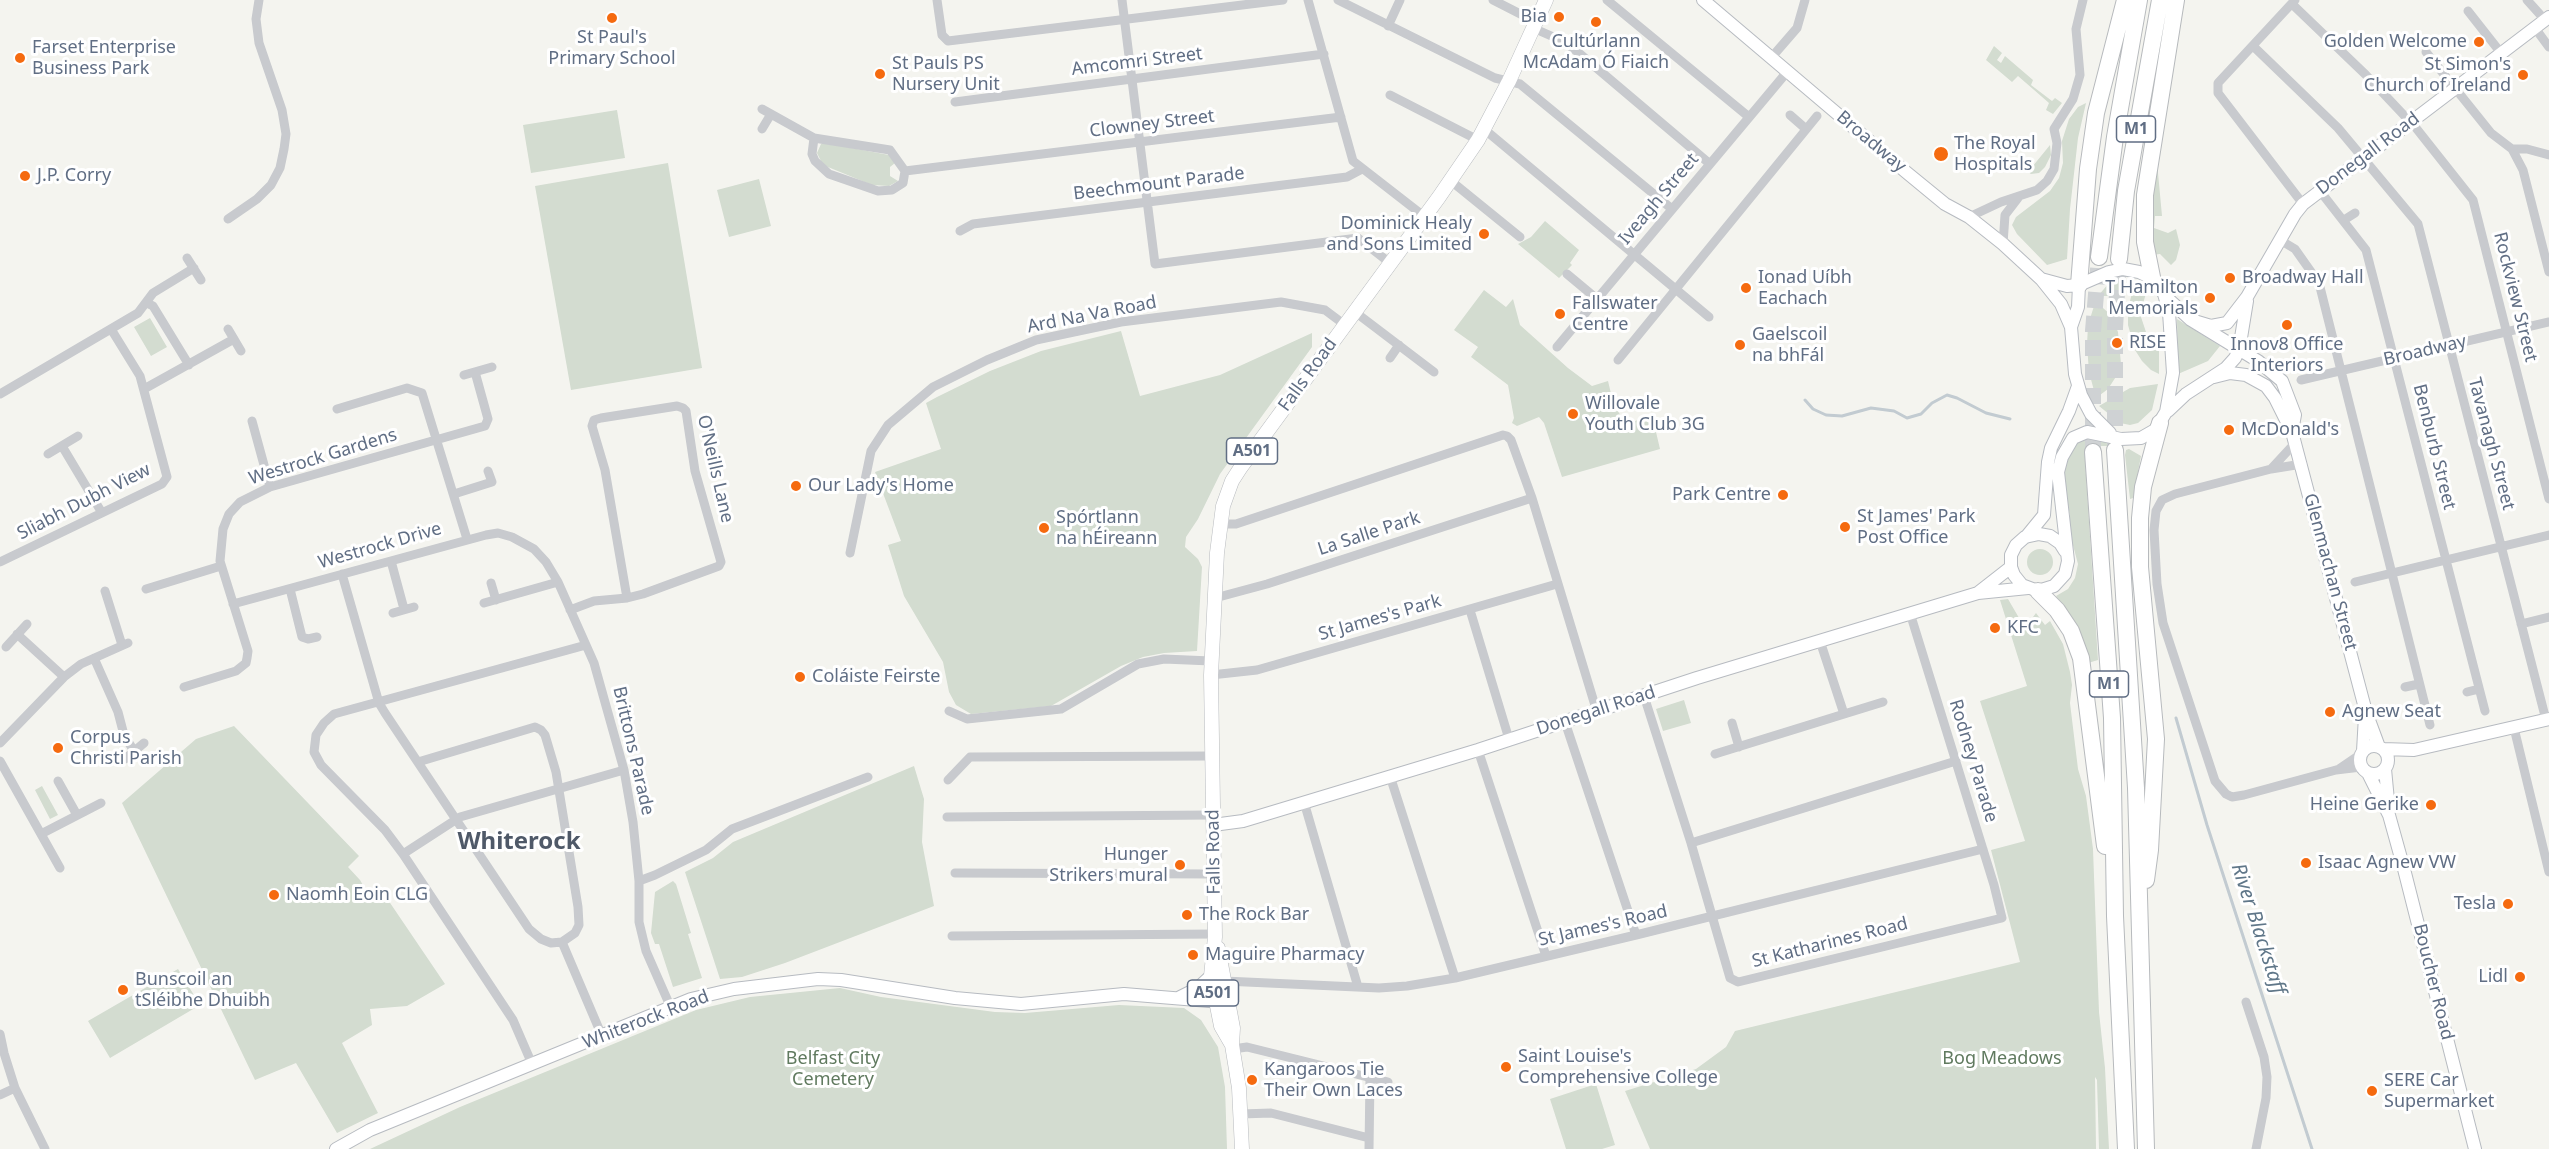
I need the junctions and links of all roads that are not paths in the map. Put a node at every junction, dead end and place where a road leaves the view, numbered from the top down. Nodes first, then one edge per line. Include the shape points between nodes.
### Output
1 (259, 0) edge
2 (937, 0) edge
3 (1122, 0) edge
4 (1283, 0) edge
5 (1308, 0) edge
6 (1338, 0) edge
7 (1400, 0) edge
8 (1492, 0) edge
9 (1546, 0) edge
10 (1607, 0) edge
11 (1703, 0) edge
12 (1805, 0) edge
13 (2082, 0) edge
14 (2125, 0) edge
15 (2139, 0) edge
16 (2160, 0) edge
17 (2176, 0) edge
18 (2527, 0) edge
19 (2294, 2) edge
20 (2468, 11) dead end
21 (1124, 20) junction
22 (2543, 22) edge
23 (1535, 25) junction
24 (1388, 26) junction
25 (2253, 46) junction
26 (2549, 47) edge
27 (2426, 52) dead end
28 (2501, 53) junction
29 (1324, 54) junction
30 (1771, 58) junction
31 (1787, 72) junction
32 (1132, 78) junction
33 (1509, 81) junction
34 (2455, 88) junction
35 (1390, 95) dead end
36 (955, 102) dead end
37 (1790, 115) dead end
38 (1817, 116) dead end
39 (1341, 117) junction
40 (1749, 117) junction
41 (2410, 122) junction
42 (762, 129) dead end
43 (1806, 129) junction
44 (1481, 135) junction
45 (814, 138) junction
46 (1138, 142) junction
47 (2512, 150) junction
48 (2549, 155) edge
49 (2364, 157) junction
50 (1710, 164) junction
51 (1362, 169) junction
52 (905, 171) junction
53 (1451, 181) junction
54 (2320, 191) junction
55 (2018, 198) junction
56 (1145, 202) junction
57 (2303, 204) junction
58 (1672, 209) junction
59 (2355, 213) dead end
60 (1425, 217) junction
61 (1970, 217) junction
62 (228, 219) dead end
63 (2344, 220) junction
64 (960, 231) dead end
65 (1520, 237) dead end
66 (2280, 240) junction
67 (2003, 244) junction
68 (1634, 255) junction
69 (2099, 256) tunnel mouth
70 (188, 258) dead end
71 (2119, 259) tunnel mouth
72 (1390, 263) junction
73 (194, 268) junction
74 (2549, 272) edge
75 (1567, 274) dead end
76 (2153, 278) junction
77 (2041, 279) junction
78 (201, 280) dead end
79 (2079, 285) junction
80 (1676, 290) junction
81 (2166, 297) junction
82 (2247, 297) junction
83 (1597, 299) junction
84 (147, 303) junction
85 (1354, 312) junction
86 (1709, 317) dead end
87 (2191, 320) junction
88 (2549, 322) edge
89 (1345, 325) junction
90 (2071, 327) junction
91 (111, 329) junction
92 (228, 329) dead end
93 (2507, 332) junction
94 (234, 339) junction
95 (1399, 345) junction
96 (2448, 346) junction
97 (1557, 347) dead end
98 (2239, 350) junction
99 (241, 351) dead end
100 (1390, 358) dead end
101 (2394, 358) junction
102 (1618, 360) dead end
103 (189, 365) junction
104 (492, 367) dead end
105 (2341, 371) junction
106 (475, 372) junction
107 (1434, 372) dead end
108 (464, 375) dead end
109 (2214, 377) junction
110 (2301, 380) dead end
111 (2078, 386) junction
112 (144, 389) junction
113 (0, 394) edge
114 (338, 409) dead end
115 (2163, 418) junction
116 (252, 422) dead end
117 (78, 436) dead end
118 (2294, 437) junction
119 (438, 440) junction
120 (2115, 443) junction
121 (62, 446) junction
122 (2093, 452) tunnel mouth
123 (48, 454) dead end
124 (2302, 464) junction
125 (2271, 469) junction
126 (488, 471) dead end
127 (270, 487) junction
128 (454, 494) junction
129 (1532, 498) junction
130 (2549, 499) edge
131 (102, 513) junction
132 (1220, 524) junction
133 (2549, 535) edge
134 (2025, 537) junction
135 (467, 539) junction
136 (2501, 547) junction
137 (534, 549) joint
138 (2066, 551) junction
139 (850, 553) dead end
140 (2446, 560) junction
141 (391, 561) junction
142 (0, 562) edge
143 (220, 566) junction
144 (2011, 567) junction
145 (2392, 573) junction
146 (342, 574) junction
147 (558, 582) junction
148 (2355, 582) dead end
149 (491, 584) dead end
150 (1557, 584) junction
151 (291, 589) junction
152 (2032, 590) junction
153 (105, 591) dead end
154 (1978, 593) junction
155 (157, 598) dead end
156 (627, 598) junction
157 (1215, 598) junction
158 (496, 600) junction
159 (484, 603) dead end
160 (233, 604) junction
161 (570, 610) junction
162 (1470, 610) junction
163 (393, 613) dead end
164 (1910, 613) junction
165 (2549, 617) edge
166 (27, 624) dead end
167 (2521, 624) junction
168 (17, 634) junction
169 (317, 637) dead end
170 (1820, 641) junction
171 (586, 645) junction
172 (6, 647) dead end
173 (94, 658) junction
174 (1211, 661) junction
175 (1211, 675) junction
176 (64, 677) junction
177 (2420, 684) junction
178 (184, 687) dead end
179 (2405, 687) dead end
180 (2479, 689) junction
181 (2467, 692) dead end
182 (1644, 696) junction
183 (1883, 702) dead end
184 (379, 703) junction
185 (949, 711) dead end
186 (2485, 711) dead end
187 (1597, 712) junction
188 (2366, 712) junction
189 (1844, 714) junction
190 (2548, 719) edge
191 (1565, 722) junction
192 (1732, 723) dead end
193 (2430, 725) dead end
194 (2514, 728) junction
195 (2, 738) edge
196 (1509, 739) junction
197 (144, 743) dead end
198 (1739, 747) junction
199 (2381, 748) junction
200 (1478, 750) junction
201 (2414, 750) junction
202 (134, 751) junction
203 (1715, 754) dead end
204 (1212, 756) junction
205 (125, 759) dead end
206 (0, 761) edge
207 (1956, 761) junction
208 (2363, 761) junction
209 (418, 762) junction
210 (2386, 767) junction
211 (624, 770) junction
212 (1390, 776) junction
213 (868, 777) dead end
214 (948, 780) dead end
215 (58, 781) dead end
216 (560, 788) junction
217 (1304, 802) junction
218 (101, 803) dead end
219 (78, 815) junction
220 (2389, 815) junction
221 (947, 817) dead end
222 (456, 819) junction
223 (1213, 820) junction
224 (41, 834) junction
225 (1691, 843) junction
226 (1983, 849) junction
227 (403, 854) junction
228 (60, 868) dead end
229 (2549, 872) edge
230 (955, 873) dead end
231 (1214, 874) junction
232 (639, 880) junction
233 (2139, 909) junction
234 (1712, 916) junction
235 (2115, 916) junction
236 (2002, 918) joint
237 (1215, 935) junction
238 (1636, 935) junction
239 (952, 936) dead end
240 (562, 942) junction
241 (1546, 956) junction
242 (1218, 978) junction
243 (1455, 978) junction
244 (1358, 987) junction
245 (1178, 997) junction
246 (1221, 1000) junction
247 (2246, 1002) dead end
248 (671, 1008) junction
249 (0, 1034) edge
250 (602, 1036) junction
251 (1232, 1047) junction
252 (532, 1064) junction
253 (1370, 1078) junction
254 (1388, 1082) dead end
255 (15, 1088) junction
256 (0, 1095) edge
257 (1241, 1114) junction
258 (1369, 1138) junction
259 (45, 1149) edge
260 (336, 1149) edge
261 (1242, 1149) edge
262 (1369, 1149) edge
263 (2126, 1149) edge
264 (2146, 1149) edge
265 (2256, 1149) edge
266 (2475, 1149) edge

1 - 62 street via 259,43 282,110 284,149 271,185 258,200
2 - 21 street via 942,35 948,41
3 - 21 street
4 - 21 street
5 - 29 street
6 - 24 street
7 - 24 street
8 - 23 street
9 - 23 main road, Falls Road / A501
10 - 40 street
11 - 30 street, Broadway
12 - 30 street via 1797,28
13 - 55 street via 2076,30 2080,75 2073,99 2054,129 2054,169 2037,190
14 - 79 highway via 2096,113
15 - 69 highway, M1 via 2110,166
16 - 71 highway, M1 via 2126,190
17 - 76 highway via 2145,195 2145,242
18 - 22 street
19 - 25 street
19 - 41 street, Rockview Street
20 - 28 street
21 - 32 street
22 - 26 street
22 - 28 street, Donegall Road
23 - 33 main road, Falls Road / A501
23 - 50 street via 1580,54
24 - 33 street via 1495,78
25 - 49 street, Tavanagh Street
25 - 57 street via 2218,83 2218,93
27 - 34 street
28 - 34 street, Donegall Road
29 - 32 street, Amcomri Street
29 - 39 street
30 - 31 street, Broadway
31 - 40 street, Iveagh Street
31 - 61 street, Broadway via 1937,197
32 - 36 street, Amcomri Street
32 - 46 street
33 - 44 main road, Falls Road / A501
33 - 58 street via 1520,84
34 - 41 street, Donegall Road
34 - 47 street via 2491,133
35 - 44 street
37 - 43 street
38 - 43 street
39 - 46 street, Clowney Street
39 - 51 street via 1353,161
40 - 50 street, Iveagh Street
41 - 49 street, Donegall Road
41 - 93 street, Rockview Street via 2473,200
42 - 45 street via 766,111
43 - 80 street
44 - 53 main road, Falls Road / A501
44 - 68 street
45 - 52 street via 890,150
45 - 52 street via 812,154 818,167 861,186 892,190 903,183
46 - 52 street, Clowney Street
46 - 56 street
47 - 48 street
47 - 74 street via 2523,170
49 - 54 street, Donegall Road
49 - 96 street, Tavanagh Street via 2418,224
50 - 58 street, Iveagh Street
51 - 56 street, Beechmount Parade via 1347,177
51 - 60 street
53 - 60 main road, Falls Road / A501
53 - 65 street
54 - 57 street, Donegall Road
54 - 63 street, Benburb Street
55 - 61 street
55 - 67 street via 2005,216
56 - 64 street, Beechmount Parade via 973,224
56 - 72 street via 1155,264 1358,238
57 - 66 street, Donegall Road
58 - 68 street, Iveagh Street
59 - 63 street
60 - 72 main road, Falls Road / A501
61 - 67 street, Broadway
63 - 101 street, Benburb Street via 2366,250
66 - 82 street, Donegall Road
66 - 105 street via 2295,249 2319,283
67 - 77 street, Broadway
68 - 80 street
68 - 83 street, Iveagh Street
70 - 73 street
72 - 85 main road, Falls Road / A501
73 - 78 street
73 - 84 street via 153,293
75 - 83 street
76 - 79 street via 2123,269
76 - 81 street
77 - 79 street, Broadway
77 - 90 street, Broadway via 2061,304
79 - 90 street via 2078,307
80 - 86 street
80 - 102 street
81 - 87 street, Glenmachan Street
81 - 115 street via 2173,373
82 - 87 street, Donegall Road via 2227,323 2211,326
82 - 98 street, Donegall Road
83 - 97 street, Iveagh Street
84 - 91 street
84 - 103 street via 153,306
85 - 89 main road, Falls Road / A501
85 - 95 street
87 - 98 street, Glenmachan Street
88 - 93 street, Broadway
89 - 132 main road, Falls Road / A501 via 1241,467 1228,490
89 - 139 street, Ard Na Va Road via 1325,310 1281,302 1121,322 1036,340 987,360 933,387 888,425 870,451
90 - 111 street
91 - 112 street, Sliabh Dubh View
91 - 113 street
92 - 94 street
93 - 96 street, Broadway
93 - 130 street, Rockview Street
94 - 99 street
94 - 103 street
95 - 100 street
95 - 107 street
96 - 101 street, Broadway
96 - 136 street, Tavanagh Street
98 - 109 street
98 - 118 street, Glenmachan Street via 2282,381 2295,415
101 - 105 street, Broadway
101 - 140 street, Benburb Street
103 - 112 street
104 - 106 street
105 - 110 street, Broadway
105 - 145 street
106 - 108 street
106 - 119 street, Westrock Gardens via 488,423
109 - 115 street via 2186,394
109 - 118 street, Glenmachan Street via 2246,375 2266,386
111 - 120 street via 2091,414
111 - 134 street via 2051,448 2044,515
112 - 131 street, Sliabh Dubh View via 167,477 162,484
114 - 119 street via 415,389 422,393
115 - 120 street via 2147,436
115 - 233 highway via 2144,487 2140,518 2140,567 2157,739 2150,850
116 - 127 street
117 - 121 street
118 - 124 street, Glenmachan Street
118 - 125 street
119 - 127 street, Westrock Gardens
119 - 128 street
120 - 138 street via 2096,432 2081,433 2068,443 2058,472
120 - 233 highway, M1 via 2136,788
121 - 123 street
121 - 131 street
122 - 235 highway, M1 via 2112,718
124 - 125 street
124 - 188 street, Glenmachan Street
125 - 208 street via 2167,496 2158,505 2155,556 2167,638 2215,781 2226,794 2244,795
126 - 128 street via 492,482
127 - 143 street, Westrock Gardens via 240,502 229,514 223,529
128 - 135 street
129 - 132 street via 1511,440 1503,435 1236,524
129 - 150 street
129 - 157 street, La Salle Park
131 - 142 street, Sliabh Dubh View
132 - 157 main road, Falls Road / A501
133 - 136 street
134 - 138 street via 2050,536
134 - 144 street via 2014,549
135 - 137 street, Westrock Drive via 498,533
135 - 141 street, Westrock Drive
136 - 140 street
136 - 167 street, Tavanagh Street
137 - 147 street, Brittons Parade
138 - 152 street via 2067,566 2062,579 2054,586
140 - 145 street
140 - 180 street, Benburb Street
141 - 146 street, Westrock Drive
141 - 163 street via 409,608
143 - 155 street via 150,588
143 - 160 street, Westrock Gardens
144 - 152 street via 2016,579
144 - 154 street, Donegall Road
145 - 148 street
145 - 177 street
146 - 151 street, Westrock Drive
146 - 184 street
147 - 158 street
147 - 161 street, Brittons Parade
149 - 158 street
150 - 162 street, St James's Park
150 - 187 street
151 - 160 street, Westrock Drive
151 - 169 street via 302,637
152 - 154 street, Donegall Road
152 - 235 highway via 2057,610 2071,631 2080,658
153 - 173 street via 125,644
154 - 164 street, Donegall Road
156 - 156 street, O'Neills Lane via 605,470 592,426 594,420 601,418 677,406 686,411 695,471 721,562 715,569
156 - 161 street, O'Neills Lane via 594,601
157 - 174 main road, Falls Road / A501
158 - 159 street
160 - 178 street, Westrock Gardens via 248,651 246,663 236,671
161 - 171 street, Brittons Parade
162 - 175 street, St James's Park via 1257,670
162 - 196 street
164 - 170 street, Donegall Road
164 - 207 street, Rodney Parade
165 - 167 street
166 - 168 street
167 - 190 street, Tavanagh Street
168 - 172 street
168 - 176 street
170 - 182 street, Donegall Road
170 - 189 street
171 - 184 street
171 - 211 street, Brittons Parade
173 - 176 street
173 - 202 street
174 - 175 main road, Falls Road / A501
174 - 185 street via 1164,659 1138,664 1061,709 967,719
175 - 204 main road, Falls Road / A501
176 - 195 street
177 - 179 street
177 - 193 street
180 - 181 street
180 - 186 street, Benburb Street
182 - 187 street, Donegall Road
182 - 225 street, St Katharines Road
183 - 189 street
184 - 209 street
184 - 227 street via 334,714 316,735 314,752 321,765 385,830
187 - 191 street, Donegall Road
188 - 199 street, Glenmachan Street
188 - 208 street, Glenmachan Street
189 - 198 street
190 - 194 street
191 - 196 street, Donegall Road
191 - 238 street
192 - 198 street
194 - 201 street
194 - 229 street
196 - 200 street, Donegall Road
197 - 202 street
198 - 203 street
199 - 201 street
199 - 208 street via 2370,746
199 - 210 street via 2388,756
200 - 212 street, Donegall Road
200 - 241 street
201 - 210 street
202 - 205 street
204 - 214 street via 970,757
204 - 223 main road, Falls Road / A501
206 - 224 street
207 - 225 street
207 - 226 street, Rodney Parade
208 - 210 street via 2377,774
208 - 220 street, Boucher Road
209 - 216 street via 535,727 545,735
209 - 222 street
210 - 220 street, Boucher Road
211 - 216 street
211 - 232 street, Brittons Parade
212 - 217 street, Donegall Road
212 - 243 street
213 - 232 street via 732,829 706,850
215 - 219 street
216 - 222 street
216 - 240 street via 579,925
217 - 223 street, Donegall Road via 1243,821
217 - 244 street
218 - 219 street
219 - 224 street
220 - 266 street, Boucher Road
221 - 223 street
222 - 227 street
222 - 240 street via 529,929 542,939
223 - 231 main road, Falls Road / A501
224 - 228 street
225 - 234 street, St Katharines Road
226 - 234 street, St James's Road
226 - 236 street, Rodney Parade
227 - 252 street via 513,1020
230 - 231 street
231 - 237 main road, Falls Road / A501
232 - 248 street, Brittons Parade via 639,922 646,951
233 - 264 highway, M1
234 - 236 street, St Katharines Road via 1730,978 1738,982
234 - 238 street, St James's Road
235 - 263 highway, M1
237 - 239 street
237 - 242 main road, Falls Road / A501
238 - 241 street, St James's Road
240 - 250 street
241 - 243 street, St James's Road
242 - 244 street, St James's Road
242 - 245 street
242 - 246 main road, Falls Road / A501
243 - 244 street, St James's Road via 1407,986
245 - 246 street, Whiterock Road
245 - 248 street, Whiterock Road via 1124,994 1021,1004 818,979 708,994
246 - 251 main road, Falls Road / A501 via 1233,1028
247 - 265 street via 2267,1077
248 - 250 street, Whiterock Road
249 - 255 street
250 - 252 street, Whiterock Road
251 - 253 street via 1247,1047
251 - 257 main road, Falls Road / A501
252 - 260 street, Whiterock Road via 370,1130
253 - 254 street
253 - 258 street
255 - 256 street
255 - 259 street
257 - 258 street via 1271,1113
257 - 261 main road, Falls Road / A501
258 - 262 street

